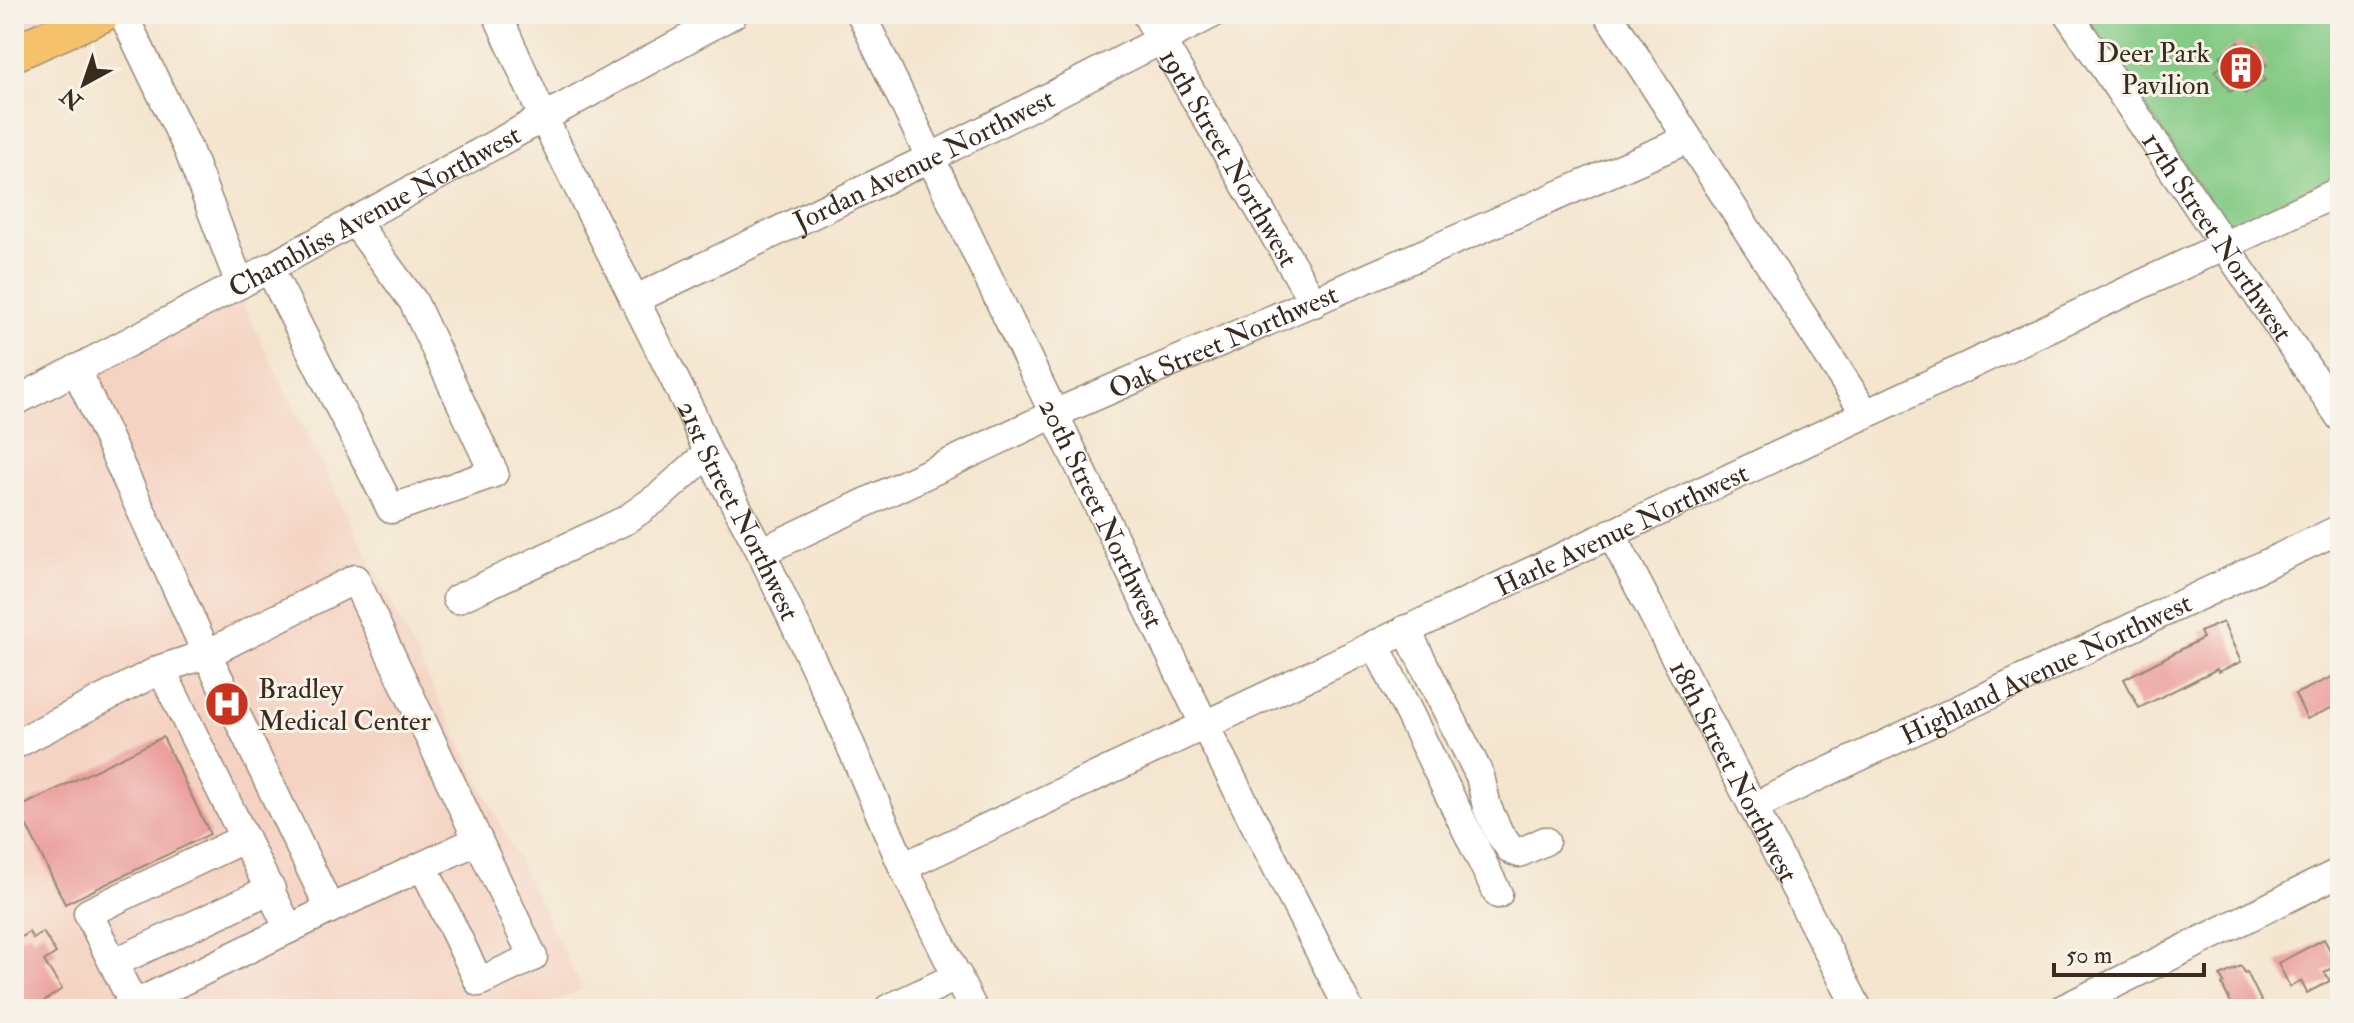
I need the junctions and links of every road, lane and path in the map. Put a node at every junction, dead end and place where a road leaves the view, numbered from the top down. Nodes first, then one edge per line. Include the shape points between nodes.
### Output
1 (102, 14) edge
2 (123, 14) edge
3 (497, 14) edge
4 (733, 14) edge
5 (861, 14) edge
6 (1146, 14) edge
7 (1212, 14) edge
8 (1608, 14) edge
9 (2070, 15) edge
10 (1162, 40) junction
11 (14, 53) edge
12 (543, 117) junction
13 (1688, 139) junction
14 (930, 158) junction
15 (2340, 191) edge
16 (354, 221) junction
17 (2223, 245) junction
18 (269, 268) junction
19 (240, 284) junction
20 (634, 300) junction
21 (1314, 303) junction
22 (76, 369) junction
23 (14, 402) edge
24 (1054, 414) junction
25 (1866, 414) junction
26 (2340, 417) edge
27 (708, 453) junction
28 (2340, 529) edge
29 (1611, 533) junction
30 (761, 552) junction
31 (457, 599) dead end
32 (1406, 629) junction
33 (1375, 644) junction
34 (207, 654) junction
35 (161, 669) junction
36 (1204, 724) junction
37 (14, 745) edge
38 (1753, 807) junction
39 (245, 838) junction
40 (478, 840) junction
41 (1545, 841) dead end
42 (423, 866) junction
43 (903, 867) junction
44 (2340, 872) edge
45 (271, 889) junction
46 (1498, 894) dead end
47 (330, 909) junction
48 (289, 929) junction
49 (114, 963) junction
50 (958, 976) junction
51 (129, 1007) edge
52 (888, 1009) edge
53 (973, 1009) edge
54 (1349, 1009) edge
55 (1858, 1009) edge
56 (2063, 1009) edge

1 - 11 main road
2 - 19 street via 188,149
3 - 12 street, 21st Street Northwest
4 - 12 street, Chambliss Avenue Northwest
5 - 14 street, 20th Street Northwest
6 - 10 street, 19th Street Northwest
7 - 10 street, Jordan Avenue Northwest
8 - 13 street
9 - 17 street, 17th Street Northwest
10 - 14 street, Jordan Avenue Northwest
10 - 21 street, 19th Street Northwest
12 - 16 street, Chambliss Avenue Northwest
12 - 20 street, 21st Street Northwest
13 - 21 street, Oak Street Northwest
13 - 25 street
14 - 20 street, Jordan Avenue Northwest
14 - 24 street, 20th Street Northwest
15 - 17 street, Harle Avenue Northwest
16 - 18 street, Chambliss Avenue Northwest
16 - 18 street via 413,301 494,473 391,509
17 - 25 street, Harle Avenue Northwest
17 - 26 street, 17th Street Northwest
18 - 19 street, Chambliss Avenue Northwest
19 - 22 street, Chambliss Avenue Northwest
20 - 27 street, 21st Street Northwest
21 - 24 street, Oak Street Northwest
22 - 23 street, Chambliss Avenue Northwest
22 - 34 street
24 - 30 street, Oak Street Northwest
24 - 36 street, 20th Street Northwest
25 - 29 street, Harle Avenue Northwest
27 - 30 street, 21st Street Northwest
27 - 31 street via 626,520
28 - 38 street, Highland Avenue Northwest
29 - 32 street, Harle Avenue Northwest
29 - 38 street, 18th Street Northwest
30 - 43 street, 21st Street Northwest
32 - 33 street, Harle Avenue Northwest
32 - 41 street via 1480,776 1499,833 1519,853
33 - 36 street, Harle Avenue Northwest
33 - 46 street
34 - 35 street
34 - 40 street via 355,579
34 - 47 street
35 - 37 street
35 - 39 street
36 - 43 street, Harle Avenue Northwest
36 - 54 street, 20th Street Northwest
38 - 55 street, 18th Street Northwest
39 - 45 street
39 - 49 street via 88,913
40 - 42 street
40 - 42 street via 533,957 493,976 479,982
42 - 47 street
43 - 50 street, 21st Street Northwest
44 - 56 street
45 - 48 street
45 - 49 street
47 - 48 street
48 - 51 street
49 - 51 street
50 - 52 street
50 - 53 street, 21st Street Northwest

